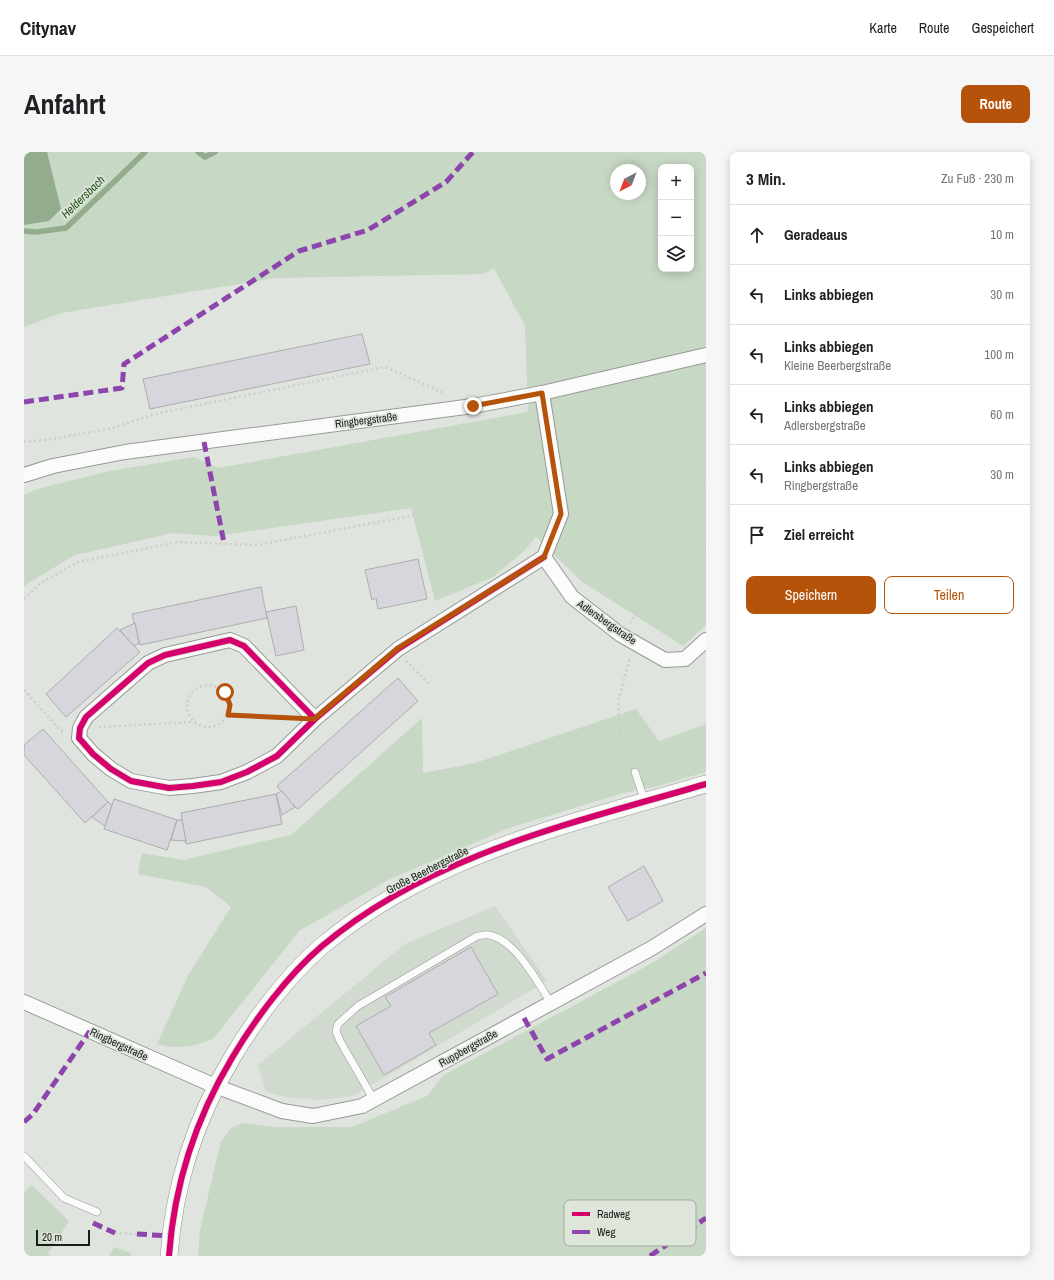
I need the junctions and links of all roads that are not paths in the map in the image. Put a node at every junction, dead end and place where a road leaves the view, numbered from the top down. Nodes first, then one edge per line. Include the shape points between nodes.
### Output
1 (706, 355) edge
2 (542, 393) junction
3 (24, 475) edge
4 (544, 557) junction
5 (706, 640) edge
6 (314, 719) junction
7 (636, 772) dead end
8 (706, 784) edge
9 (645, 802) junction
10 (706, 914) edge
11 (24, 1002) edge
12 (552, 1003) junction
13 (215, 1086) junction
14 (374, 1100) junction
15 (24, 1156) edge
16 (97, 1212) dead end
17 (169, 1256) edge

1 - 2 street, Ringbergstraße
2 - 3 street, Ringbergstraße via 473,406 125,452 53,466
2 - 4 street via 561,514
4 - 5 street, Adlersbergstraße via 572,597 622,635 665,660 685,659
4 - 6 street via 398,648
6 - 6 street via 244,646 230,640 165,655 148,663 86,717 80,728 79,738 111,769 131,781 169,788 221,782 247,772 276,756
7 - 9 lane
8 - 9 street, Große Beerbergstraße
9 - 13 street, Große Beerbergstraße via 522,838 466,860 402,891 355,922 321,947 276,994 241,1043
10 - 12 street, Ruppbergstraße via 652,948
11 - 13 street, Ringbergstraße
12 - 14 street, Ruppbergstraße
12 - 14 lane via 516,952 505,942 489,935 477,936 358,1006 338,1024 336,1031 340,1041
13 - 14 street, Ruppbergstraße via 282,1111 313,1116 362,1106
13 - 17 street, Große Beerbergstraße via 188,1152 177,1195
15 - 16 lane via 64,1198

